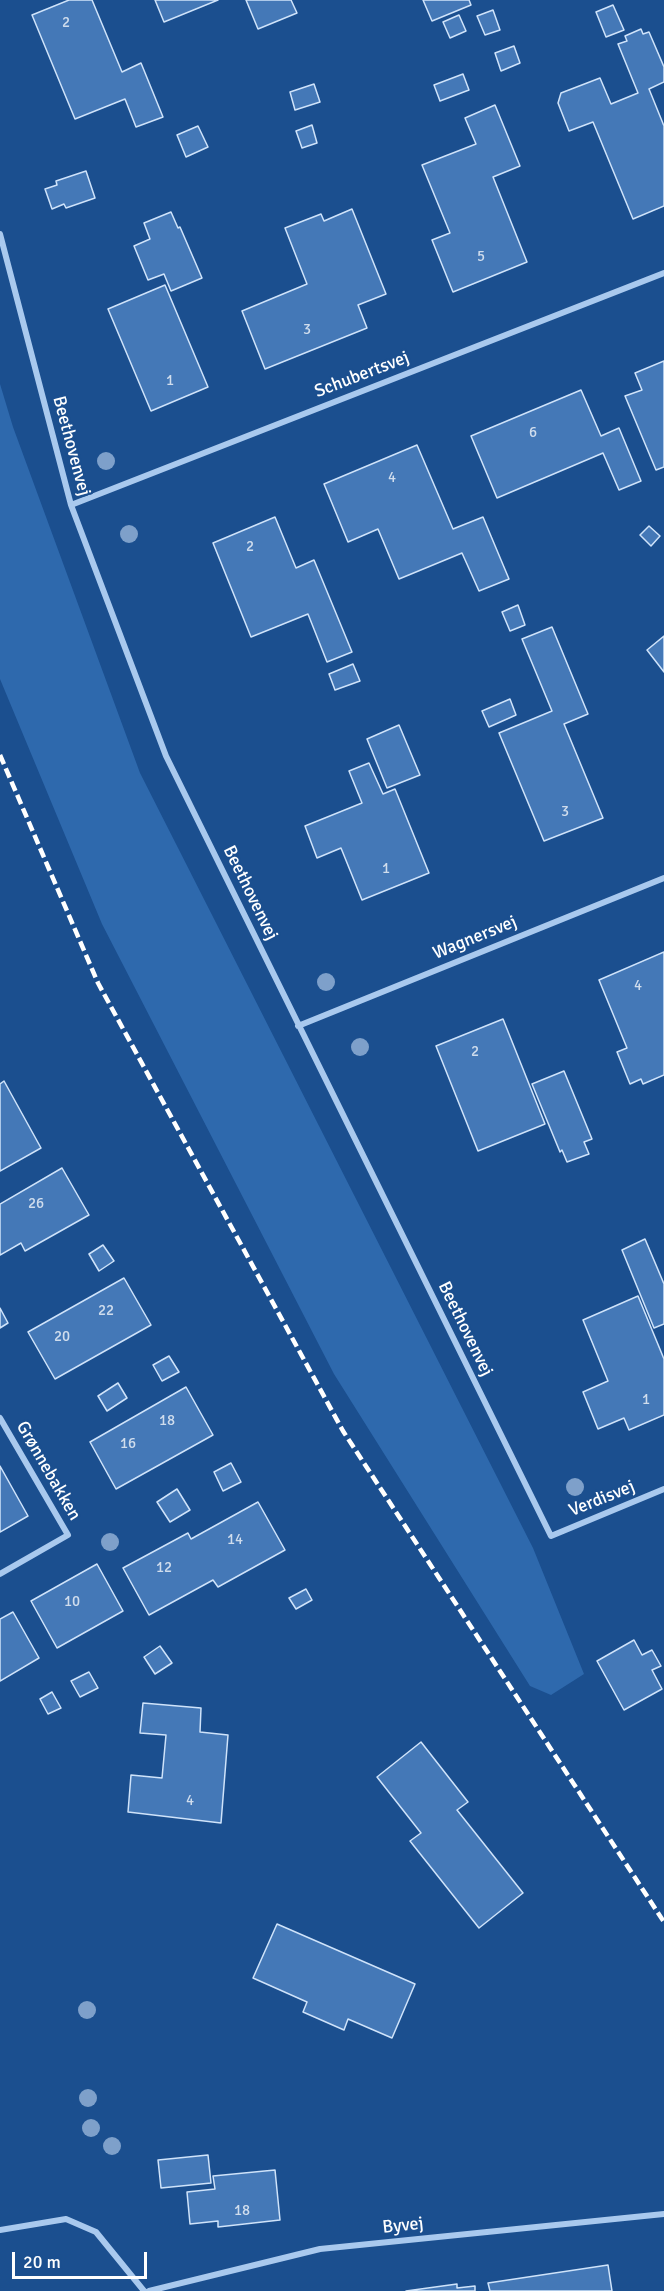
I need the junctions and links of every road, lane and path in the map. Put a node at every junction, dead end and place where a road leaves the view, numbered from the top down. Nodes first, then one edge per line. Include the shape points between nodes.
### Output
1 (0, 234) edge
2 (664, 273) edge
3 (71, 505) junction
4 (664, 878) edge
5 (298, 1026) junction
6 (0, 1418) edge
7 (664, 1489) edge
8 (551, 1536) joint
9 (0, 1574) edge
10 (664, 2214) edge
11 (0, 2230) edge
12 (144, 2291) edge
13 (149, 2291) edge

1 - 3 street, Beethovenvej
2 - 3 street, Schubertsvej
3 - 5 street, Beethovenvej via 166,756
4 - 5 street, Wagnersvej
5 - 8 street, Beethovenvej
6 - 9 street, Grønnebakken via 68,1535
7 - 8 street, Verdisvej
10 - 13 street, Byvej via 320,2249
11 - 12 street via 66,2219 96,2232

